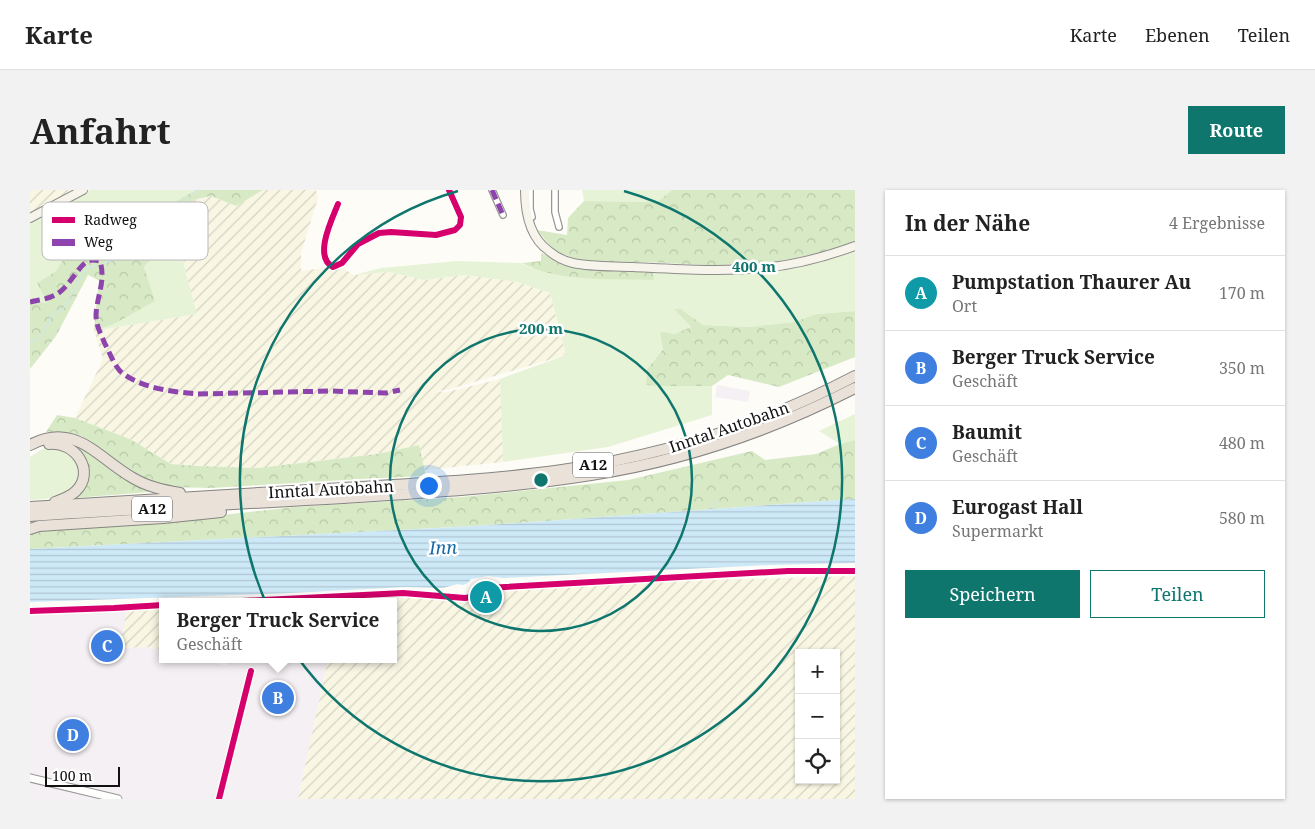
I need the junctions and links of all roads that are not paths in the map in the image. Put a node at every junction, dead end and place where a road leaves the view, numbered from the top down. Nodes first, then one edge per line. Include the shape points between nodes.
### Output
1 (83, 190) edge
2 (449, 190) edge
3 (492, 190) edge
4 (524, 190) edge
5 (530, 190) edge
6 (555, 190) edge
7 (60, 202) edge
8 (338, 204) dead end
9 (42, 212) edge
10 (503, 215) dead end
11 (532, 217) dead end
12 (30, 218) edge
13 (559, 227) dead end
14 (855, 246) edge
15 (855, 376) edge
16 (855, 388) edge
17 (784, 415) junction
18 (767, 422) junction
19 (30, 445) edge
20 (30, 452) edge
21 (196, 497) junction
22 (271, 502) junction
23 (44, 506) junction
24 (30, 507) edge
25 (30, 516) edge
26 (30, 529) edge
27 (251, 671) dead end
28 (30, 778) edge
29 (118, 799) edge
30 (219, 799) edge

1 - 7 main road
2 - 8 street via 461,218 456,230 436,235 379,233 358,244 344,262 330,266 323,250
3 - 10 street
4 - 14 main road via 527,216 542,245 561,258 580,264 764,268 826,256
5 - 11 street
6 - 13 street
9 - 12 main road
15 - 17 highway, Inntal Autobahn / A12
16 - 17 highway, Inntal Autobahn / A12
17 - 18 highway, Inntal Autobahn / A12
18 - 21 highway, Inntal Autobahn / A12 via 672,448 562,470 465,480
18 - 22 highway, Inntal Autobahn / A12 via 695,452 592,475 435,493
19 - 21 highway via 51,438 75,440 145,484
20 - 23 highway via 50,444 60,444 74,451 82,463 83,479 77,490
21 - 23 highway, Inntal Autobahn / A12
22 - 25 highway, Inntal Autobahn / A12
22 - 26 highway via 247,509
23 - 24 highway, Inntal Autobahn / A12
27 - 30 street
28 - 29 street

